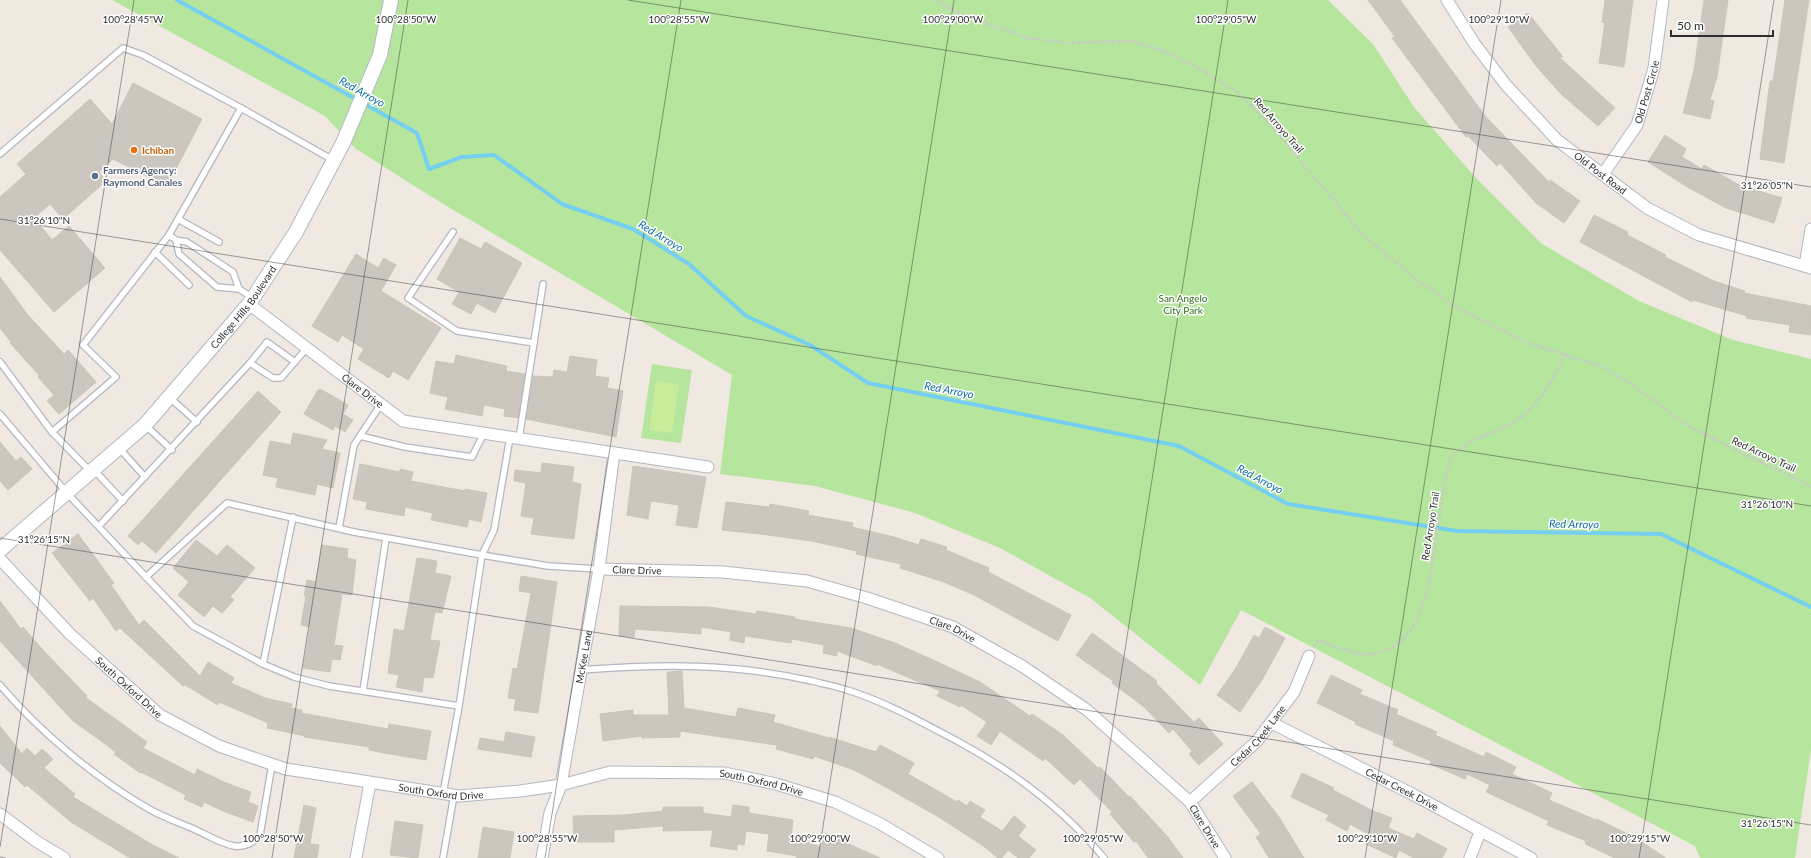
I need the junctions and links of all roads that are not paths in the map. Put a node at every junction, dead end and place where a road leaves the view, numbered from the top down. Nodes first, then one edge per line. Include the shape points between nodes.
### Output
1 (391, 0) edge
2 (1663, 0) edge
3 (1450, 1) edge
4 (241, 108) junction
5 (0, 154) edge
6 (333, 160) junction
7 (1603, 174) junction
8 (178, 219) junction
9 (1811, 229) edge
10 (453, 232) dead end
11 (169, 235) junction
12 (176, 240) junction
13 (219, 242) dead end
14 (155, 252) junction
15 (1808, 267) edge
16 (543, 284) dead end
17 (190, 285) dead end
18 (239, 289) junction
19 (251, 301) junction
20 (534, 343) junction
21 (307, 347) junction
22 (0, 362) edge
23 (295, 362) junction
24 (250, 363) junction
25 (170, 398) junction
26 (382, 404) junction
27 (0, 414) edge
28 (197, 422) junction
29 (145, 425) junction
30 (52, 432) junction
31 (484, 433) junction
32 (360, 436) junction
33 (514, 438) junction
34 (120, 449) junction
35 (172, 450) junction
36 (614, 453) junction
37 (708, 467) dead end
38 (93, 472) junction
39 (145, 476) junction
40 (67, 493) junction
41 (123, 501) junction
42 (293, 517) junction
43 (99, 526) junction
44 (339, 528) junction
45 (386, 538) junction
46 (0, 550) edge
47 (482, 555) junction
48 (0, 559) edge
49 (599, 569) junction
50 (146, 576) junction
51 (1309, 656) road end
52 (263, 664) junction
53 (581, 670) junction
54 (0, 685) edge
55 (363, 691) junction
56 (459, 706) junction
57 (1272, 723) junction
58 (272, 764) junction
59 (370, 783) junction
60 (561, 785) junction
61 (448, 795) junction
62 (1190, 802) junction
63 (0, 814) edge
64 (1480, 832) junction
65 (64, 858) edge
66 (356, 858) edge
67 (443, 858) edge
68 (542, 858) edge
69 (938, 858) edge
70 (1104, 858) edge
71 (1225, 858) edge
72 (1470, 858) edge
73 (1531, 858) edge

1 - 6 street, College Hills Boulevard via 380,55
2 - 7 street, Old Post Circle via 1654,68 1636,125
3 - 7 street, Old Post Road via 1474,42 1506,85 1557,140
4 - 5 lane via 143,55 123,48
4 - 6 lane
4 - 8 lane
6 - 19 street, College Hills Boulevard via 296,232
7 - 15 street, Old Post Road via 1647,208 1699,235
8 - 11 lane
8 - 13 lane
9 - 15 street
10 - 20 lane via 408,298 457,331
11 - 12 lane
11 - 14 lane
12 - 18 lane via 187,242 232,272
12 - 18 lane via 179,254 217,287
14 - 17 lane
14 - 30 lane via 83,345 116,377
16 - 20 lane
18 - 19 lane
19 - 21 street, Clare Drive
19 - 25 street, College Hills Boulevard
20 - 33 lane
21 - 23 lane
21 - 26 street, Clare Drive
22 - 30 lane
23 - 24 lane via 281,378 273,378
23 - 24 lane via 267,342
24 - 28 lane
25 - 28 lane
25 - 29 street, College Hills Boulevard
26 - 31 street, Clare Drive via 403,421
26 - 32 lane
27 - 40 lane
28 - 35 lane
29 - 34 street, College Hills Boulevard
29 - 35 lane
30 - 38 lane
31 - 32 lane via 472,457 405,447
31 - 33 street, Clare Drive
32 - 44 lane via 354,445
33 - 36 street, Clare Drive
33 - 47 lane via 494,530
34 - 38 street, College Hills Boulevard
34 - 39 lane
35 - 39 lane
36 - 37 street, Clare Drive
36 - 49 street, McKee Lane
38 - 40 street, College Hills Boulevard
38 - 41 lane
39 - 41 lane
40 - 43 lane
40 - 46 street, College Hills Boulevard
41 - 43 lane
42 - 44 lane
42 - 50 lane via 227,503
42 - 52 lane
43 - 50 lane
44 - 45 lane
45 - 47 lane
45 - 55 lane
47 - 49 lane via 548,566
47 - 56 lane
48 - 58 street, South Oxford Drive via 70,634 160,715 219,746
49 - 53 street, McKee Lane
49 - 62 street, Clare Drive via 723,572 807,581 953,627 1022,666 1087,710
50 - 52 lane via 194,626
51 - 57 street, Cedar Creek Lane via 1294,692
52 - 55 lane via 294,677
53 - 60 street, McKee Lane
53 - 70 lane via 645,665 688,665 783,675 847,690 907,714 1023,782 1065,815
54 - 58 lane via 62,748 108,781 149,809 232,847 254,843 260,835
55 - 56 lane
56 - 61 lane
57 - 62 street, Cedar Creek Lane via 1235,763
57 - 64 street, Cedar Creek Drive via 1414,795
58 - 59 street, South Oxford Drive via 286,769
59 - 61 street, South Oxford Drive
59 - 66 street
60 - 61 street, South Oxford Drive via 520,791
60 - 68 street, McKee Lane via 550,813
60 - 69 street, South Oxford Drive via 610,772 724,773 776,784 835,802 879,823
61 - 67 lane
62 - 71 street, Clare Drive
63 - 65 street
64 - 72 street
64 - 73 street, Cedar Creek Drive

